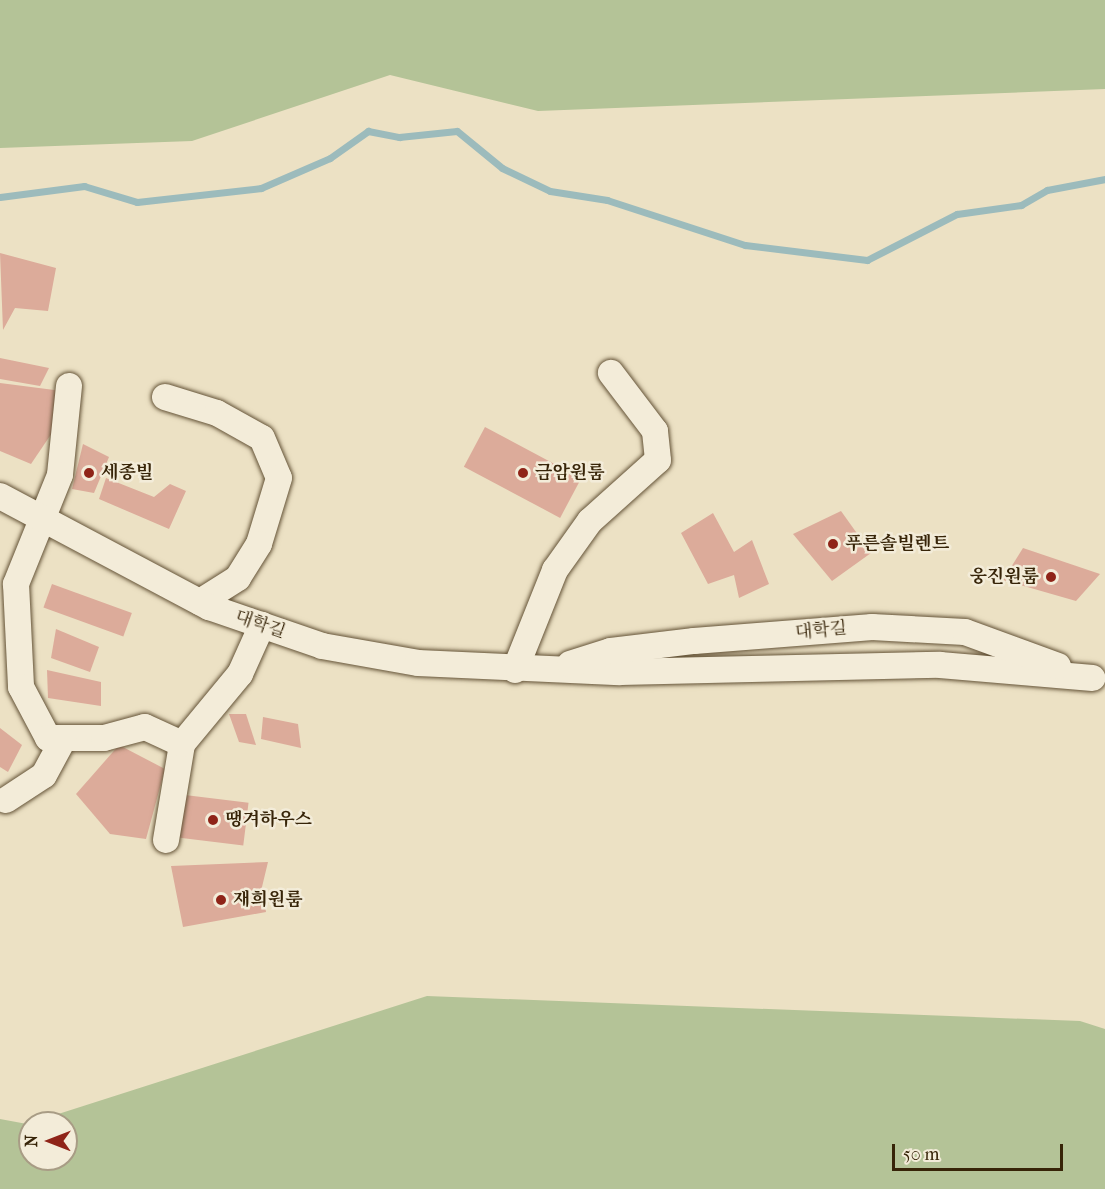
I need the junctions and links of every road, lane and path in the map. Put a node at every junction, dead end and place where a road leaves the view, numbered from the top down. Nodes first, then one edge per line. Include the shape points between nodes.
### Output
1 (611, 373) dead end
2 (69, 386) dead end
3 (165, 397) dead end
4 (0, 496) edge
5 (43, 518) junction
6 (200, 602) junction
7 (262, 625) junction
8 (515, 670) junction
9 (546, 671) junction
10 (1098, 680) edge
11 (64, 738) junction
12 (182, 744) junction
13 (6, 800) dead end
14 (166, 840) dead end

1 - 8 street via 655,431 658,460 590,521 555,570
2 - 5 street via 60,475
3 - 6 street via 218,413 262,438 279,478 259,544 238,578
4 - 5 street, 대학길
5 - 6 street, 대학길
5 - 11 street via 16,584 21,687 48,738
6 - 7 street, 대학길
7 - 8 street, 대학길 via 322,646 418,663
7 - 12 street via 240,674
8 - 9 street, 대학길
9 - 10 street, 대학길 via 940,665
9 - 10 street, 대학길 via 611,651 872,627 965,632
11 - 12 street via 104,738 144,727
11 - 13 street via 44,775
12 - 14 street

